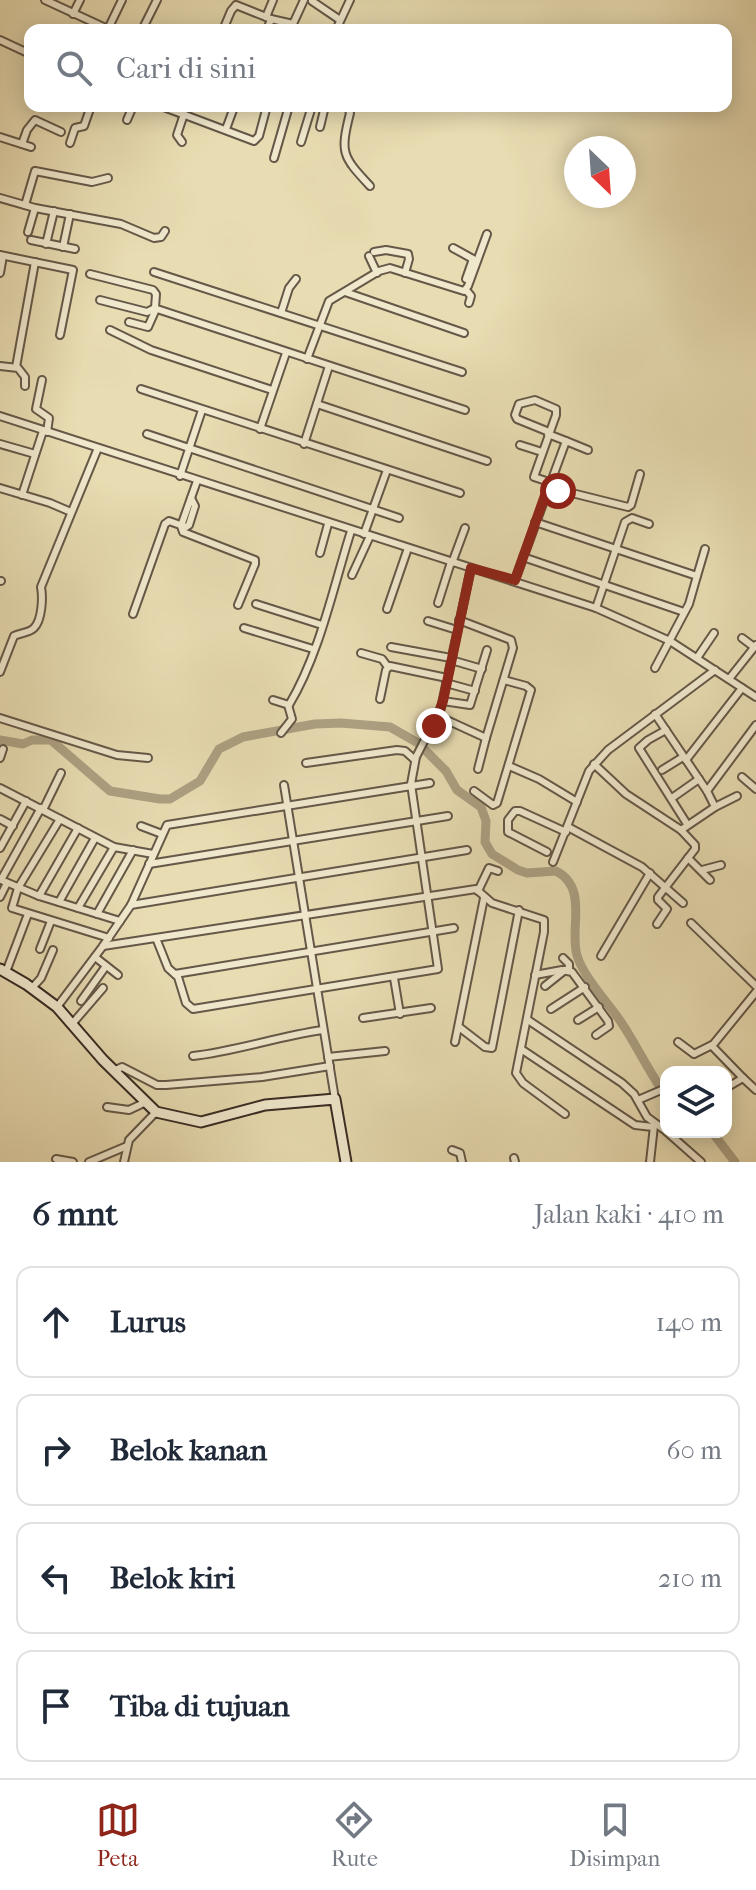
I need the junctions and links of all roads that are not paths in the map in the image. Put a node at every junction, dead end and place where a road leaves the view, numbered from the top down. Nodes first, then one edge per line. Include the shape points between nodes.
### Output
1 (45, 0) edge
2 (80, 0) edge
3 (122, 0) edge
4 (157, 0) edge
5 (273, 0) edge
6 (350, 0) edge
7 (308, 1) edge
8 (73, 14) junction
9 (269, 18) junction
10 (340, 20) junction
11 (96, 24) edge
12 (112, 24) edge
13 (145, 24) edge
14 (226, 24) edge
15 (268, 24) edge
16 (338, 24) edge
17 (0, 40) edge
18 (24, 51) edge
19 (89, 112) edge
20 (130, 112) edge
21 (179, 112) edge
22 (232, 112) edge
23 (265, 112) edge
24 (287, 112) edge
25 (310, 112) edge
26 (324, 112) edge
27 (350, 112) edge
28 (184, 114) junction
29 (127, 120) dead end
30 (320, 127) dead end
31 (226, 129) junction
32 (61, 132) dead end
33 (0, 137) edge
34 (182, 142) dead end
35 (301, 142) dead end
36 (70, 143) dead end
37 (22, 144) junction
38 (31, 147) dead end
39 (274, 158) dead end
40 (108, 178) dead end
41 (370, 186) dead end
42 (0, 198) edge
43 (25, 205) junction
44 (35, 208) junction
45 (54, 211) junction
46 (70, 214) junction
47 (165, 231) dead end
48 (28, 232) dead end
49 (487, 234) dead end
50 (31, 240) dead end
51 (46, 244) junction
52 (63, 247) junction
53 (453, 248) dead end
54 (75, 249) dead end
55 (2, 255) edge
56 (35, 262) junction
57 (154, 272) dead end
58 (0, 273) edge
59 (377, 273) junction
60 (405, 273) junction
61 (90, 274) dead end
62 (296, 279) dead end
63 (464, 290) junction
64 (345, 292) junction
65 (100, 300) dead end
66 (469, 303) dead end
67 (155, 308) junction
68 (281, 313) junction
69 (129, 322) dead end
70 (318, 325) junction
71 (110, 330) dead end
72 (464, 333) dead end
73 (60, 335) dead end
74 (286, 353) junction
75 (307, 359) junction
76 (0, 366) edge
77 (329, 366) junction
78 (16, 367) junction
79 (462, 372) dead end
80 (42, 380) dead end
81 (25, 386) dead end
82 (141, 389) dead end
83 (272, 390) junction
84 (317, 404) junction
85 (202, 410) junction
86 (465, 410) dead end
87 (0, 416) edge
88 (260, 429) junction
89 (45, 431) junction
90 (549, 433) junction
91 (147, 434) dead end
92 (566, 441) junction
93 (0, 444) edge
94 (304, 444) junction
95 (520, 445) dead end
96 (98, 448) junction
97 (190, 449) junction
98 (588, 450) dead end
99 (542, 452) junction
100 (35, 454) junction
101 (487, 461) dead end
102 (387, 470) junction
103 (640, 474) dead end
104 (180, 476) junction
105 (197, 481) junction
106 (548, 484) junction
107 (0, 488) edge
108 (460, 493) dead end
109 (22, 495) junction
110 (372, 509) junction
111 (71, 512) junction
112 (399, 518) dead end
113 (535, 522) junction
114 (328, 524) junction
115 (649, 524) dead end
116 (181, 526) junction
117 (465, 528) dead end
118 (351, 531) junction
119 (367, 535) junction
120 (408, 548) junction
121 (615, 549) junction
122 (705, 549) dead end
123 (320, 553) dead end
124 (523, 557) junction
125 (452, 562) junction
126 (471, 568) junction
127 (352, 575) dead end
128 (697, 576) junction
129 (515, 580) junction
130 (603, 584) junction
131 (438, 603) dead end
132 (256, 604) dead end
133 (238, 605) dead end
134 (596, 608) junction
135 (387, 609) dead end
136 (684, 612) junction
137 (133, 614) dead end
138 (459, 620) junction
139 (428, 621) dead end
140 (322, 625) junction
141 (244, 628) dead end
142 (457, 630) junction
143 (714, 633) dead end
144 (742, 638) dead end
145 (670, 641) junction
146 (755, 646) edge
147 (391, 647) dead end
148 (313, 649) junction
149 (487, 650) dead end
150 (361, 653) dead end
151 (697, 658) junction
152 (451, 659) junction
153 (388, 667) junction
154 (655, 668) dead end
155 (482, 669) junction
156 (715, 670) junction
157 (0, 672) edge
158 (729, 679) junction
159 (504, 680) junction
160 (446, 681) junction
161 (742, 688) junction
162 (475, 691) junction
163 (756, 697) edge
164 (380, 699) dead end
165 (273, 700) dead end
166 (443, 701) junction
167 (288, 705) junction
168 (655, 714) junction
169 (438, 716) junction
170 (0, 718) edge
171 (756, 725) edge
172 (666, 730) junction
173 (281, 733) dead end
174 (486, 738) junction
175 (3, 749) dead end
176 (0, 758) edge
177 (148, 758) dead end
178 (684, 758) junction
179 (416, 759) junction
180 (306, 763) dead end
181 (594, 764) junction
182 (509, 766) junction
183 (478, 769) dead end
184 (662, 770) dead end
185 (61, 773) dead end
186 (742, 777) dead end
187 (699, 779) junction
188 (430, 783) dead end
189 (411, 784) junction
190 (284, 785) dead end
191 (0, 788) edge
192 (756, 789) edge
193 (474, 791) dead end
194 (707, 791) junction
195 (737, 796) dead end
196 (672, 798) junction
197 (26, 801) junction
198 (577, 802) junction
199 (288, 805) junction
200 (715, 807) junction
201 (42, 809) junction
202 (448, 816) dead end
203 (0, 819) edge
204 (60, 819) junction
205 (415, 821) junction
206 (687, 824) junction
207 (13, 826) junction
208 (141, 826) dead end
209 (78, 828) junction
210 (567, 829) junction
211 (681, 830) junction
212 (162, 834) junction
213 (95, 838) junction
214 (294, 841) junction
215 (114, 847) junction
216 (0, 848) edge
217 (133, 850) junction
218 (467, 850) dead end
219 (547, 852) dead end
220 (153, 854) junction
221 (421, 858) junction
222 (688, 858) junction
223 (553, 862) dead end
224 (149, 864) junction
225 (721, 865) dead end
226 (702, 870) junction
227 (498, 871) dead end
228 (650, 873) junction
229 (300, 879) junction
230 (710, 880) dead end
231 (7, 883) junction
232 (666, 887) junction
233 (18, 888) junction
234 (478, 891) junction
235 (427, 895) junction
236 (39, 896) junction
237 (0, 897) edge
238 (484, 898) junction
239 (59, 902) junction
240 (683, 903) dead end
241 (131, 905) junction
242 (78, 908) junction
243 (519, 910) junction
244 (28, 914) junction
245 (97, 914) junction
246 (306, 916) junction
247 (51, 921) junction
248 (120, 921) junction
249 (691, 923) dead end
250 (657, 924) dead end
251 (454, 928) dead end
252 (433, 932) junction
253 (109, 938) junction
254 (156, 938) junction
255 (103, 946) junction
256 (40, 949) dead end
257 (53, 950) dead end
258 (311, 952) junction
259 (601, 956) dead end
260 (95, 957) junction
261 (563, 958) dead end
262 (106, 966) junction
263 (567, 970) junction
264 (3, 971) edge
265 (175, 974) junction
266 (118, 975) dead end
267 (535, 975) junction
268 (394, 978) junction
269 (545, 986) dead end
270 (585, 987) junction
271 (32, 988) junction
272 (103, 988) dead end
273 (756, 989) edge
274 (317, 990) junction
275 (81, 1001) dead end
276 (57, 1007) junction
277 (599, 1007) junction
278 (431, 1008) dead end
279 (551, 1009) dead end
280 (400, 1014) junction
281 (363, 1018) dead end
282 (528, 1020) junction
283 (578, 1020) dead end
284 (72, 1024) junction
285 (459, 1027) junction
286 (323, 1030) junction
287 (596, 1035) dead end
288 (455, 1042) dead end
289 (678, 1042) dead end
290 (712, 1045) junction
291 (521, 1049) junction
292 (385, 1051) dead end
293 (193, 1056) dead end
294 (328, 1057) junction
295 (330, 1066) junction
296 (113, 1071) junction
297 (743, 1078) junction
298 (732, 1084) edge
299 (756, 1090) edge
300 (660, 1092) edge
301 (335, 1099) junction
302 (638, 1100) junction
303 (146, 1102) junction
304 (107, 1107) dead end
305 (156, 1112) junction
306 (565, 1114) dead end
307 (655, 1125) junction
308 (660, 1128) edge
309 (673, 1138) edge
310 (126, 1150) junction
311 (452, 1150) dead end
312 (56, 1159) dead end
313 (73, 1162) edge
314 (89, 1162) edge
315 (123, 1162) edge
316 (346, 1162) edge
317 (462, 1162) edge
318 (650, 1162) edge
319 (701, 1162) edge

1 - 8 street
2 - 8 street
3 - 12 street
4 - 13 street
5 - 9 street
6 - 10 street
7 - 9 street via 293,24
7 - 10 street
8 - 11 street
9 - 14 street via 235,6
9 - 15 street
10 - 16 street
17 - 18 street
19 - 36 street
20 - 29 street
21 - 28 street
22 - 31 street
23 - 31 street via 256,140
24 - 39 street
25 - 35 street
26 - 30 street
27 - 41 street via 346,157
28 - 31 street
28 - 34 street via 177,135
32 - 37 street via 35,120
33 - 37 street
37 - 38 street
40 - 43 street via 92,182 35,171
42 - 43 street
43 - 44 street
44 - 45 street
44 - 48 street
45 - 46 street
45 - 51 street
46 - 47 street via 121,224 154,238
46 - 52 street
49 - 63 street
50 - 51 street
51 - 52 street
52 - 54 street
53 - 63 street via 473,259
55 - 56 street
55 - 58 street
56 - 73 street via 74,271
56 - 78 street
57 - 68 street
59 - 60 street via 390,268
59 - 60 street via 371,254 386,250 408,254
59 - 64 street
60 - 63 street
61 - 67 street via 153,290
62 - 68 street
63 - 66 street via 471,296
64 - 70 street via 329,301
64 - 72 street
65 - 67 street via 147,312
67 - 69 street via 148,327
67 - 74 street
68 - 70 street
70 - 75 street
70 - 79 street
71 - 83 street via 151,350
74 - 75 street
74 - 83 street
75 - 77 street
76 - 78 street
77 - 84 street
77 - 86 street
78 - 81 street
80 - 89 street via 36,409 49,418
82 - 85 street
83 - 88 street
84 - 94 street
84 - 101 street
85 - 88 street
85 - 97 street
87 - 89 street
88 - 94 street
89 - 96 street
89 - 100 street
90 - 90 street via 555,407 535,400 519,404 517,419
90 - 92 street
90 - 99 street
91 - 97 street
92 - 98 street
92 - 106 street
93 - 100 street
94 - 102 street
95 - 99 street
96 - 104 street
96 - 111 street
97 - 104 street
97 - 110 street
99 - 106 street via 534,477
100 - 109 street
102 - 108 street
102 - 110 street
103 - 106 street via 628,507
104 - 105 street
105 - 114 street
105 - 116 street via 189,525
106 - 113 street
107 - 109 street
109 - 111 street
110 - 112 street
110 - 119 street
111 - 157 street via 41,587 37,623 14,636
113 - 121 street
113 - 124 street
114 - 118 street
114 - 123 street
115 - 121 street via 627,519
116 - 133 street via 183,532 255,560
116 - 137 street via 165,524
117 - 125 street
118 - 119 street
118 - 140 street
119 - 120 street
119 - 127 street
120 - 125 street
120 - 135 street
121 - 128 street
121 - 130 street
122 - 128 street
124 - 129 street
124 - 130 street
125 - 126 street
125 - 131 street
126 - 129 street
126 - 138 street
128 - 136 street
129 - 134 street
130 - 134 street
130 - 136 street
132 - 140 street
134 - 145 street
136 - 145 street
138 - 142 street
138 - 159 street via 512,641
139 - 142 street
140 - 148 street
141 - 148 street
142 - 152 street
143 - 151 street
144 - 146 street
145 - 151 street
145 - 154 street
146 - 158 street
147 - 152 street
148 - 167 street
149 - 155 street
150 - 153 street via 382,659
151 - 156 street
152 - 155 street
152 - 160 street
153 - 160 street
153 - 164 street
155 - 162 street
156 - 158 street
156 - 168 street
158 - 161 street
159 - 174 street
159 - 182 street via 531,690
160 - 162 street
160 - 166 street
161 - 163 street
161 - 178 street
162 - 166 street via 469,706
165 - 167 street
166 - 169 street
167 - 173 street via 292,719
168 - 172 street
168 - 181 street
169 - 174 street
169 - 179 street
170 - 177 street via 117,755
171 - 194 street
172 - 178 street
172 - 196 street via 639,748
174 - 183 street
175 - 176 street
178 - 184 street
178 - 187 street
179 - 180 street via 397,750
179 - 189 street
181 - 198 street
181 - 211 street via 635,802
182 - 193 street via 497,803
182 - 198 street
185 - 201 street
186 - 192 street
187 - 194 street
187 - 196 street
188 - 189 street
189 - 199 street
189 - 205 street
190 - 199 street
191 - 197 street
194 - 200 street
195 - 200 street
196 - 206 street
197 - 201 street
197 - 207 street
198 - 210 street
199 - 212 street via 169,824
199 - 214 street
200 - 206 street
201 - 204 street
201 - 231 street via 1,876
202 - 205 street
203 - 207 street
204 - 209 street
204 - 233 street
205 - 214 street
205 - 221 street
206 - 211 street
207 - 216 street
208 - 212 street
209 - 213 street
209 - 236 street
210 - 219 street via 515,811 508,832
210 - 223 street
210 - 228 street
211 - 222 street via 695,845
212 - 220 street
213 - 215 street
213 - 239 street
214 - 224 street
214 - 229 street
215 - 217 street
215 - 242 street
217 - 220 street
217 - 245 street
218 - 221 street
220 - 224 street
221 - 229 street
221 - 235 street
222 - 226 street
222 - 232 street
224 - 241 street
225 - 226 street
226 - 230 street
227 - 234 street via 489,868
228 - 232 street
228 - 259 street
229 - 241 street
229 - 246 street
231 - 233 street
231 - 237 street
232 - 240 street
232 - 250 street via 658,899 667,909
233 - 236 street
233 - 244 street via 12,908
234 - 235 street
234 - 238 street
235 - 246 street
235 - 252 street
236 - 239 street
238 - 243 street
238 - 285 street
239 - 242 street
241 - 248 street
242 - 245 street
243 - 267 street via 540,916 545,924
243 - 285 street via 492,1048
244 - 247 street
244 - 264 street
245 - 248 street
246 - 254 street
246 - 258 street
247 - 253 street
247 - 256 street
248 - 253 street
249 - 273 street
251 - 252 street
252 - 258 street
252 - 268 street via 438,969
253 - 255 street
254 - 255 street
254 - 265 street via 164,962
255 - 260 street
257 - 271 street
258 - 265 street
258 - 274 street
260 - 262 street
260 - 276 street
261 - 263 street
262 - 266 street
262 - 275 street
263 - 267 street
263 - 269 street
263 - 270 street
264 - 271 street
265 - 274 street via 193,1009
267 - 282 street
268 - 274 street
268 - 280 street
270 - 277 street
270 - 279 street
271 - 276 street
272 - 284 street
273 - 290 street
274 - 286 street
276 - 284 street
277 - 283 street
277 - 287 street via 609,1025
278 - 280 street
280 - 281 street
282 - 291 street
282 - 302 street via 622,1083
284 - 296 street
285 - 288 street
286 - 293 street
286 - 294 street
289 - 290 street via 694,1054
290 - 297 street
291 - 306 street via 518,1078 541,1102
291 - 307 street via 635,1125
292 - 294 street
294 - 295 street
295 - 296 street via 166,1085 122,1067
295 - 301 street
296 - 303 street
297 - 298 street
297 - 299 street
300 - 302 street
301 - 305 street via 248,1108 201,1122
301 - 316 street
302 - 307 street
303 - 304 street via 129,1110
303 - 305 street
305 - 310 street via 137,1129
307 - 308 street
307 - 318 street
309 - 319 street
310 - 314 street
310 - 315 street
311 - 317 street via 460,1153
312 - 313 street

